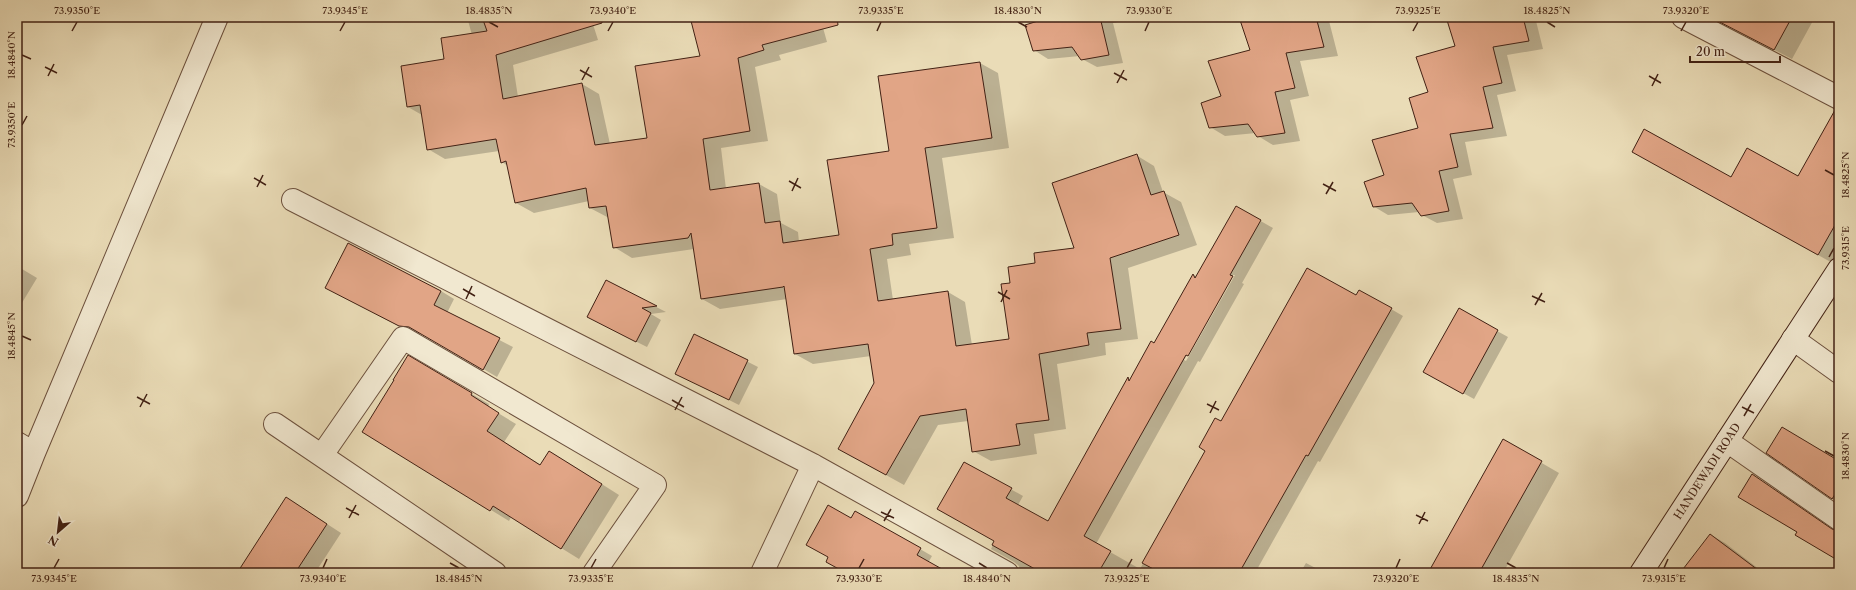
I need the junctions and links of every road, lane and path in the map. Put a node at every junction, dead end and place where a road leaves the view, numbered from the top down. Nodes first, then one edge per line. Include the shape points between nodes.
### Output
1 (217, 17) edge
2 (1683, 17) edge
3 (1839, 98) edge
4 (293, 200) dead end
5 (1839, 269) edge
6 (1793, 339) junction
7 (1839, 372) edge
8 (275, 424) dead end
9 (1727, 441) junction
10 (26, 448) edge
11 (322, 455) junction
12 (813, 465) junction
13 (17, 496) edge
14 (1839, 519) edge
15 (495, 573) edge
16 (594, 573) edge
17 (762, 573) edge
18 (1006, 573) edge
19 (1641, 573) edge

1 - 10 street
2 - 3 street
4 - 12 street
5 - 6 street, HANDEWADI ROAD
6 - 7 street
6 - 9 street, HANDEWADI ROAD
8 - 11 street
9 - 14 street
9 - 19 street, HANDEWADI ROAD
10 - 13 street
11 - 15 street
11 - 16 street via 403,338 655,485
12 - 17 street
12 - 18 street

